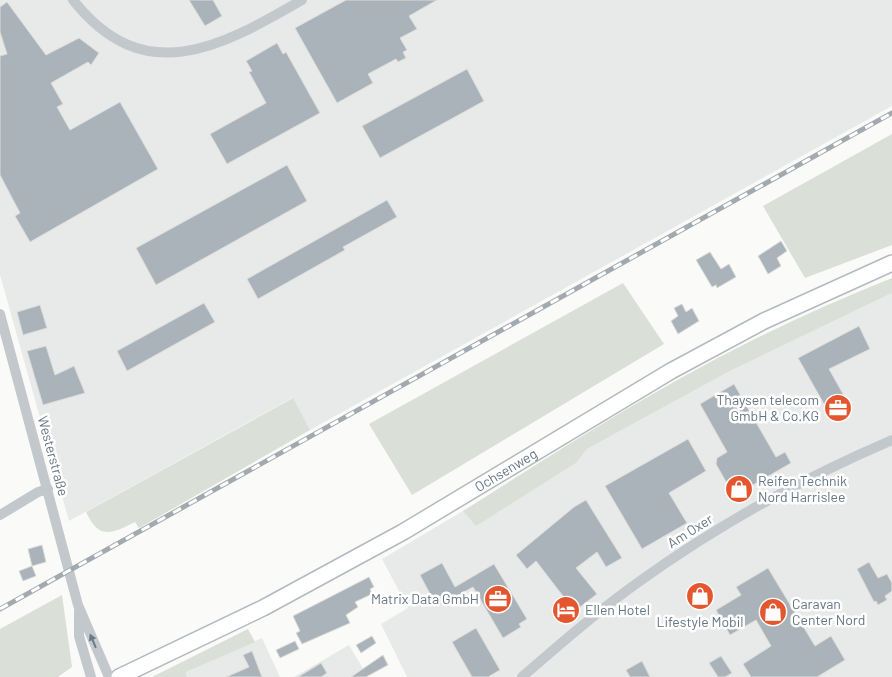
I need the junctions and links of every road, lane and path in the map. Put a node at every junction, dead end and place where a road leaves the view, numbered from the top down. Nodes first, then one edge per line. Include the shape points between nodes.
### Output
1 (73, 0) edge
2 (302, 0) edge
3 (892, 263) edge
4 (0, 314) edge
5 (892, 440) edge
6 (48, 489) junction
7 (0, 515) edge
8 (78, 605) junction
9 (91, 677) edge
10 (109, 677) edge
11 (119, 677) edge
12 (522, 677) edge

1 - 2 street via 103,32 146,52 184,51 238,35
3 - 11 main road, Ochsenweg via 764,321 662,376 403,532 263,608
4 - 6 street, Westerstraße
5 - 12 street, Am Oxer via 766,501 663,564 569,636
6 - 7 street
6 - 8 street, Westerstraße
8 - 9 street, Westerstraße via 79,636
10 -> 8 street, Westerstraße

